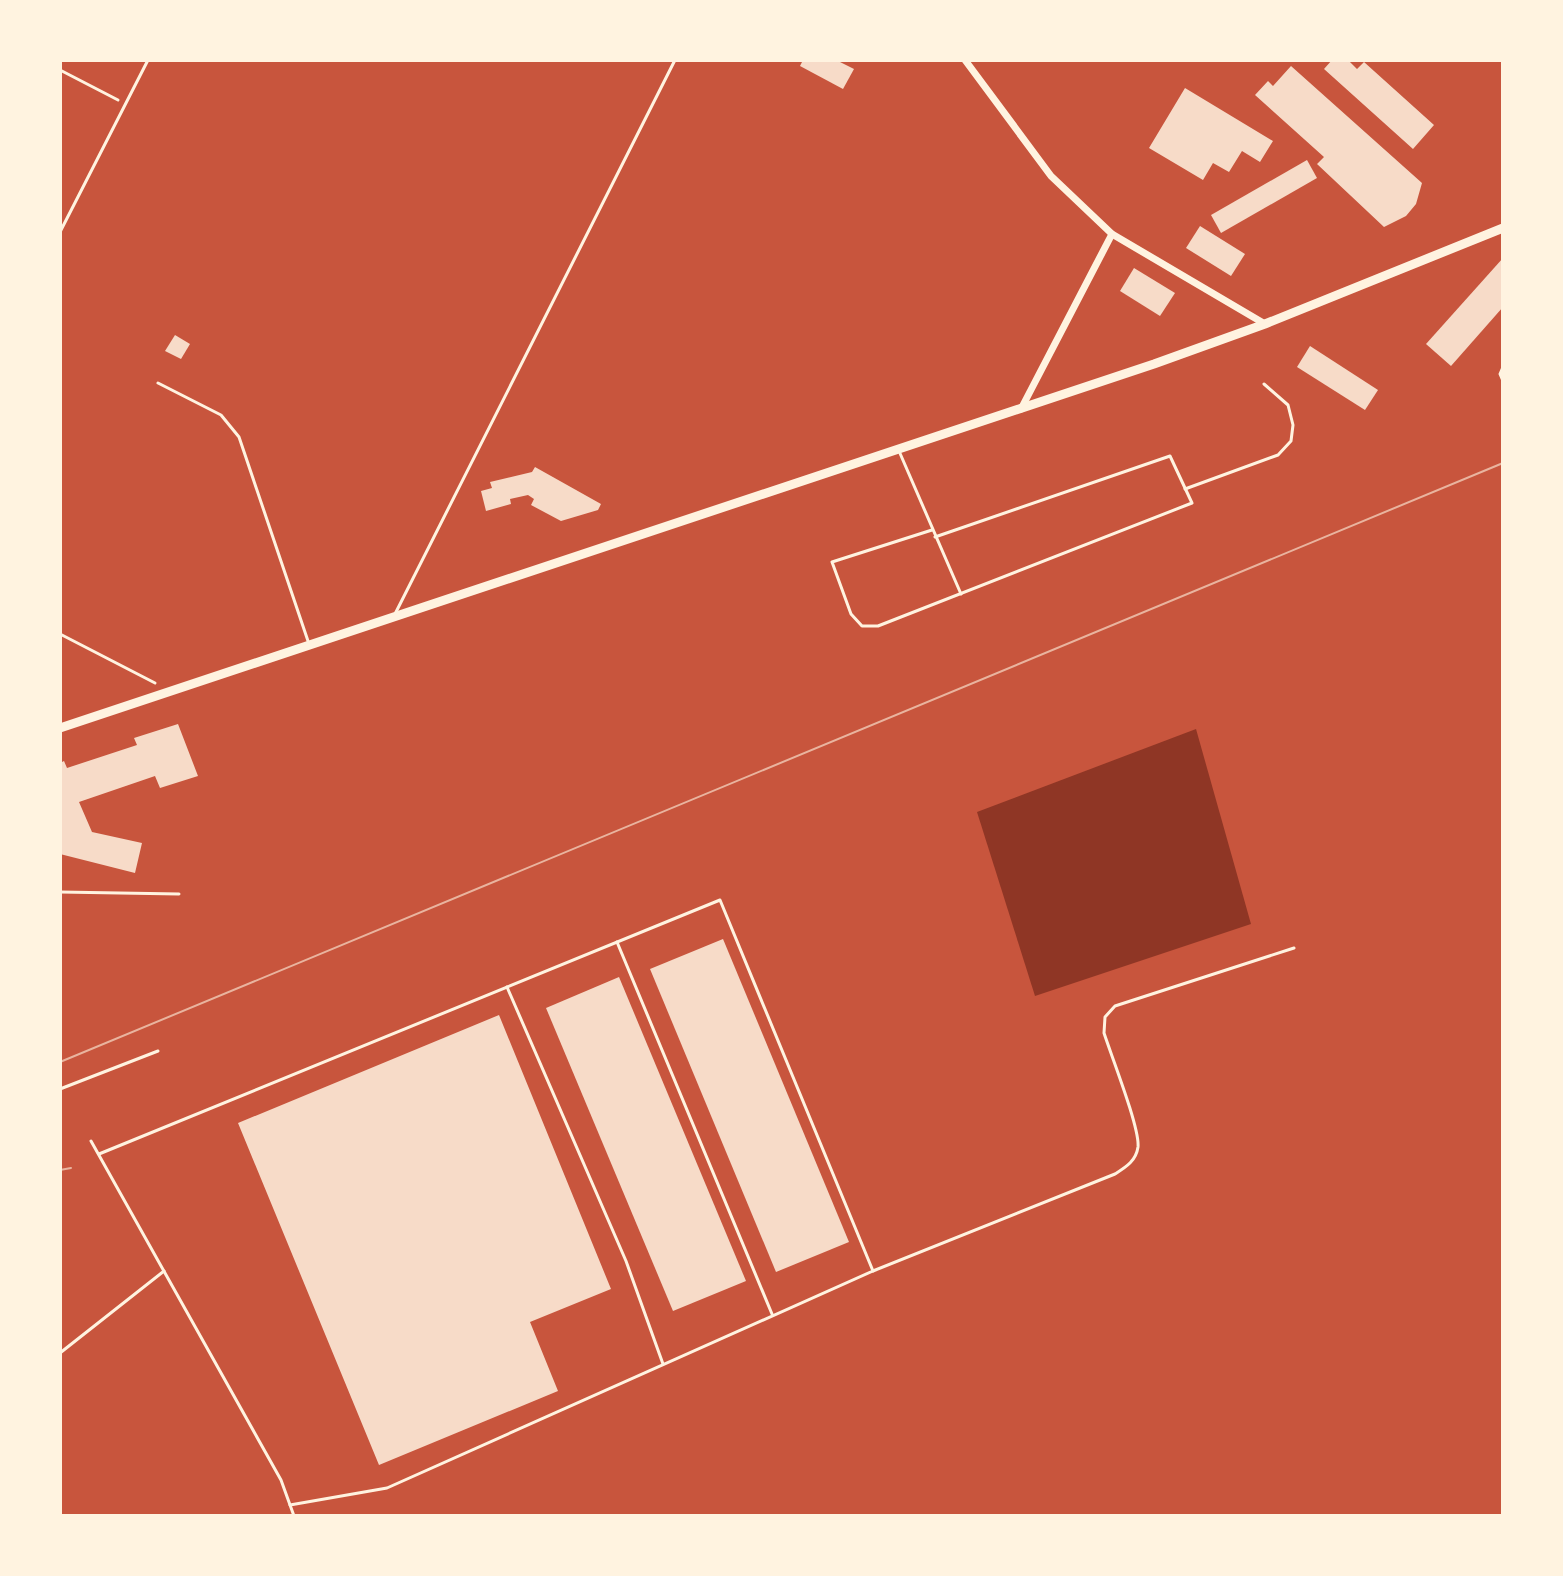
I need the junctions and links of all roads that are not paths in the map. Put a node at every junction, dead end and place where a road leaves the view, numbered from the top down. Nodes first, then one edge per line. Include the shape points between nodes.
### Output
1 (148, 60) edge
2 (675, 60) edge
3 (965, 60) edge
4 (1503, 228) edge
5 (60, 232) edge
6 (1112, 234) junction
7 (1265, 324) junction
8 (1503, 367) edge
9 (1503, 381) edge
10 (158, 383) dead end
11 (1264, 384) dead end
12 (1021, 409) junction
13 (899, 451) junction
14 (1185, 489) junction
15 (932, 530) junction
16 (935, 537) junction
17 (961, 594) junction
18 (394, 616) junction
19 (309, 645) junction
20 (60, 728) edge
21 (60, 892) edge
22 (179, 894) dead end
23 (617, 942) junction
24 (1294, 948) dead end
25 (507, 987) junction
26 (91, 1141) dead end
27 (99, 1154) junction
28 (164, 1271) junction
29 (873, 1271) junction
30 (772, 1314) junction
31 (60, 1353) edge
32 (663, 1364) junction
33 (290, 1505) junction
34 (294, 1516) edge

1 - 5 lane
2 - 18 lane
3 - 6 street via 1051,176
4 - 7 street
6 - 7 street
6 - 12 street
7 - 12 street
8 - 9 lane
10 - 19 lane via 221,415 239,437
11 - 14 lane via 1288,405 1291,441 1278,455
12 - 13 street
13 - 15 lane
13 - 18 street
14 - 16 lane via 1170,456
14 - 17 lane via 1192,503
15 - 16 lane
15 - 17 lane via 832,562 851,614 862,626 878,626
16 - 17 lane
18 - 19 street
19 - 20 street
21 - 22 lane
23 - 25 lane
23 - 29 lane via 720,900
23 - 30 lane
24 - 29 lane via 1115,1006 1105,1017 1104,1033 1135,1126 1138,1146 1133,1162 1115,1174
25 - 27 lane
25 - 32 lane via 626,1261
26 - 27 lane
27 - 28 lane
28 - 31 lane
28 - 33 lane
29 - 30 lane
30 - 32 lane
32 - 33 lane via 387,1488
33 - 34 lane

